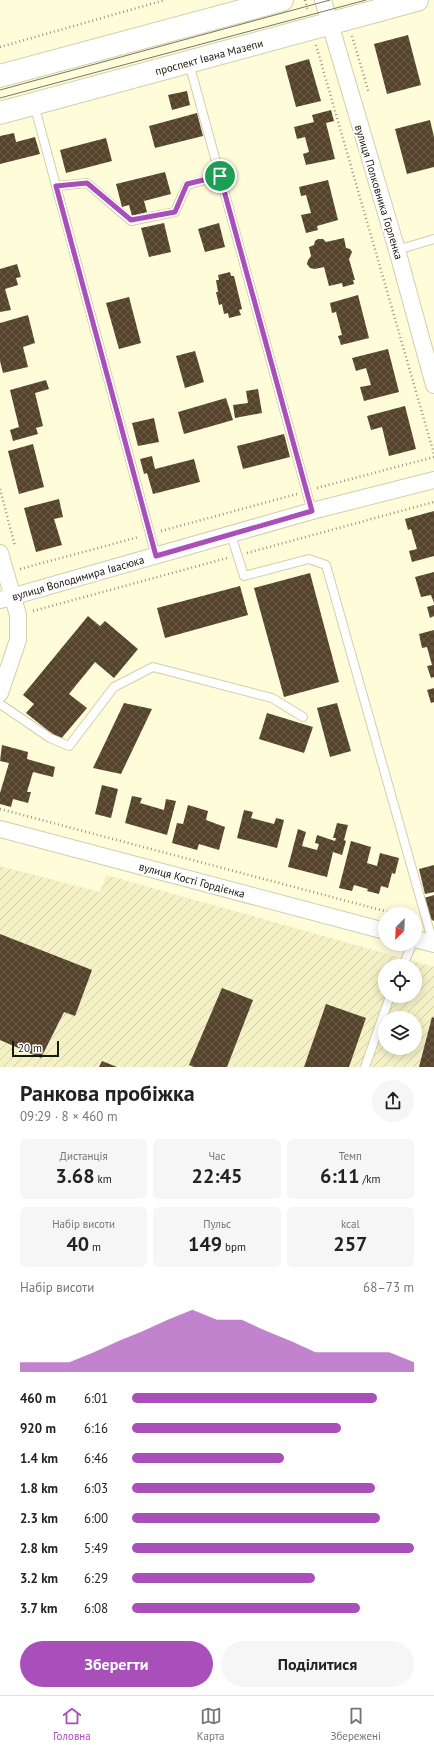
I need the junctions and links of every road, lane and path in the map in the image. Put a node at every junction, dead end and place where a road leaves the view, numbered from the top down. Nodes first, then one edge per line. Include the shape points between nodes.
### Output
1 (165, 0) edge
2 (282, 0) edge
3 (305, 0) edge
4 (323, 0) edge
5 (417, 0) edge
6 (321, 26) junction
7 (0, 47) edge
8 (189, 63) junction
9 (0, 76) edge
10 (34, 103) junction
11 (0, 113) edge
12 (220, 176) junction
13 (56, 186) junction
14 (434, 239) edge
15 (397, 250) junction
16 (434, 385) edge
17 (434, 456) edge
18 (434, 480) edge
19 (306, 491) junction
20 (434, 502) edge
21 (312, 511) junction
22 (150, 534) junction
23 (231, 535) junction
24 (0, 553) edge
25 (238, 555) junction
26 (156, 556) junction
27 (5, 572) junction
28 (6, 598) edge
29 (18, 615) junction
30 (0, 693) edge
31 (0, 704) edge
32 (303, 717) dead end
33 (0, 809) edge
34 (0, 829) edge
35 (378, 909) edge
36 (378, 929) edge
37 (422, 940) edge
38 (434, 943) edge
39 (388, 1003) edge
40 (365, 1067) edge

1 - 7 path
2 - 9 highway
3 - 6 path
4 - 6 street, вулиця Полковника Горленка
5 - 6 highway, проспект Івана Мазепи
6 - 8 highway, проспект Івана Мазепи
6 - 15 street, вулиця Полковника Горленка
6 - 17 path
8 - 10 highway, проспект Івана Мазепи
8 - 12 lane
10 - 11 highway, проспект Івана Мазепи
10 - 13 lane
12 - 13 lane via 187,184 175,212 131,220 87,183
12 - 19 lane
13 - 22 lane
14 - 15 lane
15 - 16 street, вулиця Полковника Горленка
17 - 19 path
18 - 21 street, вулиця Володимира Івасюка
19 - 21 lane
19 - 22 path
20 - 25 path
21 - 23 street, вулиця Володимира Івасюка
22 - 26 lane
22 - 27 path
23 - 25 lane
23 - 26 street, вулиця Володимира Івасюка
24 - 27 street
25 - 29 path
25 - 38 lane via 244,576 309,559 326,565
26 - 28 street, вулиця Володимира Івасюка
27 - 28 street
28 - 29 street
29 - 30 street via 18,640
31 - 32 lane via 50,738 70,746 114,688 153,667 272,698
33 - 35 path
34 - 36 street, вулиця Кості Гордієнка
37 - 38 street
39 - 40 lane

